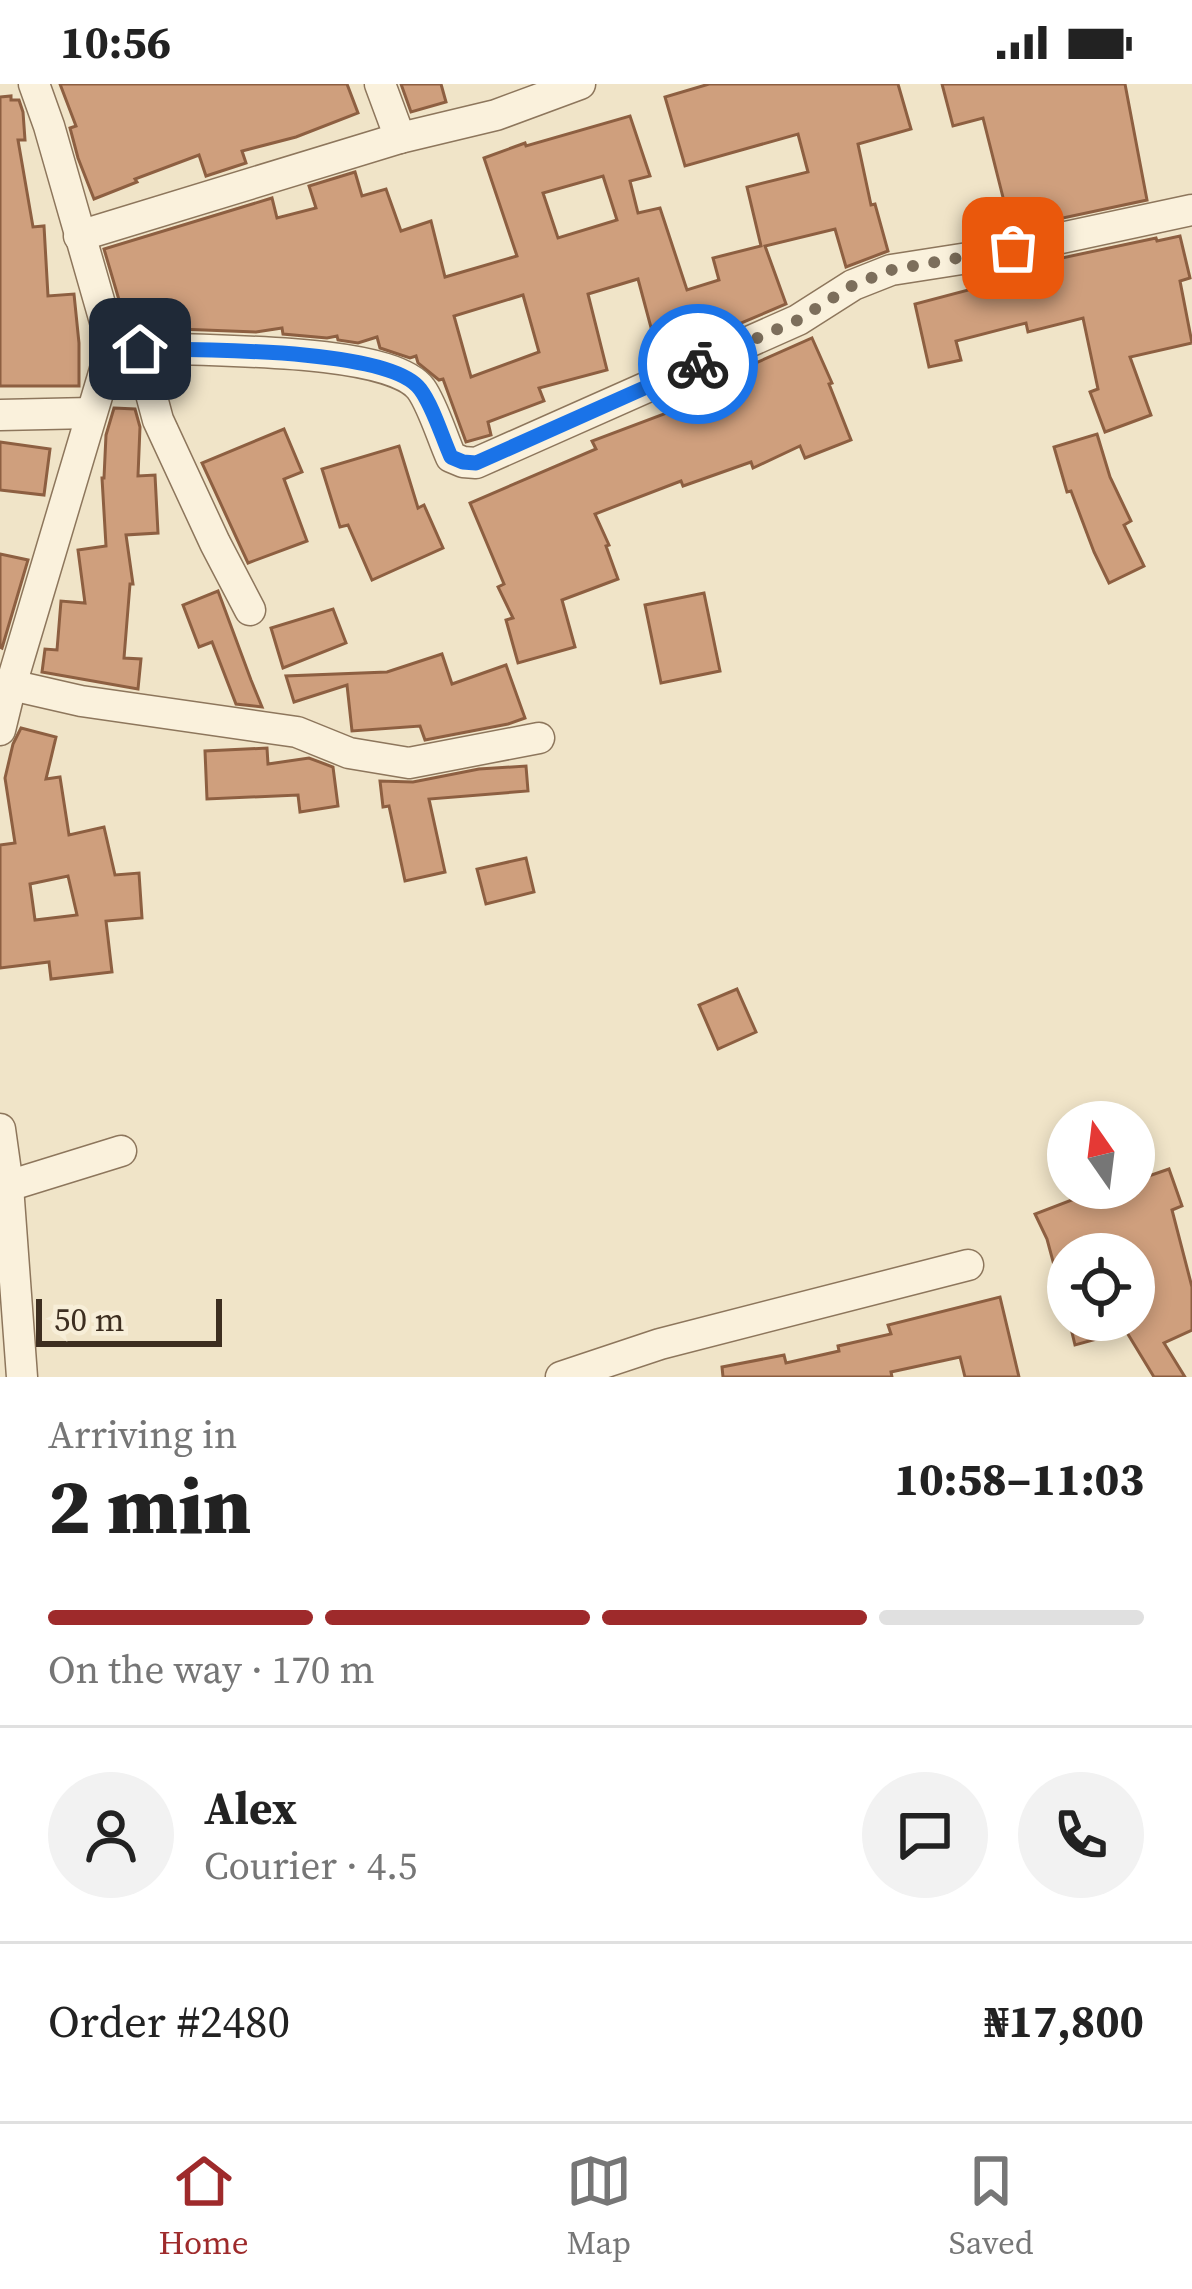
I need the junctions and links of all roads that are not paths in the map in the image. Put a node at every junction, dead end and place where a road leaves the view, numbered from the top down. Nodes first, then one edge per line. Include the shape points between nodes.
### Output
1 (34, 84) edge
2 (380, 84) edge
3 (580, 84) edge
4 (400, 138) junction
5 (1192, 210) edge
6 (79, 236) junction
7 (126, 347) junction
8 (91, 413) junction
9 (0, 415) edge
10 (250, 610) dead end
11 (11, 685) junction
12 (0, 730) edge
13 (539, 738) dead end
14 (0, 1129) edge
15 (121, 1151) dead end
16 (8, 1186) junction
17 (968, 1265) dead end
18 (22, 1377) edge
19 (561, 1377) edge

1 - 6 street
2 - 4 street
3 - 4 street via 496,116
4 - 6 street
5 - 7 street via 891,270 798,320 476,463 451,457 420,388 401,375 330,358
6 - 7 street
7 - 8 street
7 - 10 street
8 - 9 street
8 - 11 street
11 - 12 street
11 - 13 street via 297,732 349,753 410,764
14 - 16 street
15 - 16 street
16 - 18 street
17 - 19 street

